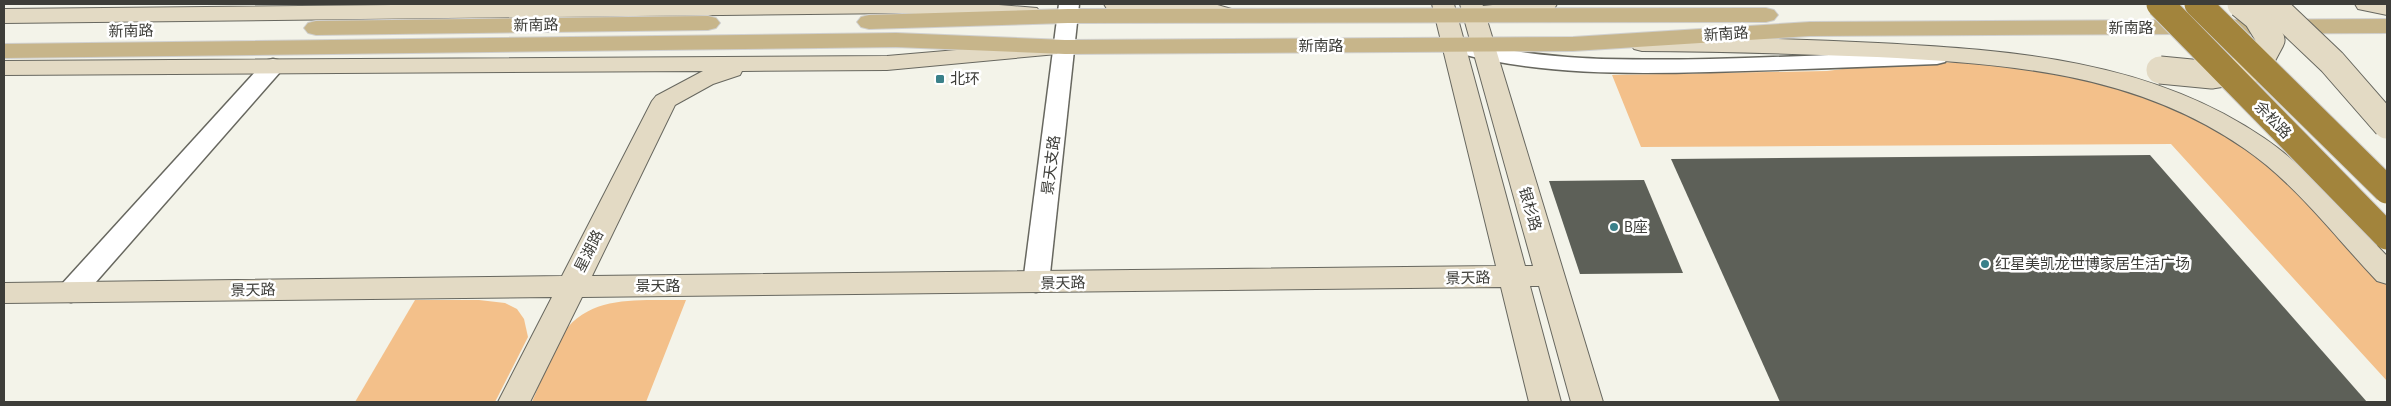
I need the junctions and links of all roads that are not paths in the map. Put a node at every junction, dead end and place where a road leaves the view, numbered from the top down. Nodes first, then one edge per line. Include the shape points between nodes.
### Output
1 (291, 4) edge
2 (368, 4) edge
3 (1115, 4) edge
4 (1546, 4) edge
5 (2160, 4) edge
6 (2198, 4) edge
7 (2241, 4) edge
8 (2271, 4) edge
9 (2366, 4) edge
10 (2387, 8) edge
11 (1445, 9) edge
12 (1472, 9) edge
13 (1069, 10) edge
14 (399, 11) junction
15 (260, 12) junction
16 (1227, 15) junction
17 (4, 16) edge
18 (2387, 16) edge
19 (2387, 26) edge
20 (4, 32) edge
21 (1573, 44) junction
22 (1749, 44) junction
23 (1454, 45) junction
24 (1065, 47) junction
25 (1485, 49) junction
26 (4, 51) edge
27 (1976, 56) junction
28 (752, 63) junction
29 (615, 64) junction
30 (273, 66) junction
31 (4, 68) edge
32 (665, 100) junction
33 (2387, 125) edge
34 (2387, 190) edge
35 (2387, 236) edge
36 (2387, 274) edge
37 (1549, 276) junction
38 (1512, 277) junction
39 (1036, 283) junction
40 (571, 287) junction
41 (71, 292) junction
42 (4, 293) edge
43 (514, 402) edge
44 (1545, 402) edge
45 (1587, 402) edge

1 - 15 street
2 - 14 street
3 - 16 street via 1201,7
4 - 12 street
5 - 35 highway, 余松路, bridge
6 - 34 highway, 余松路, bridge
7 - 22 street, bridge via 2257,18 2271,40 2256,68 2212,75 2160,70 2063,51 1972,42 1910,40
8 - 33 street, bridge via 2310,38
9 - 10 street
11 - 12 main road, 新南路
11 - 16 main road, 新南路
11 - 23 street
12 - 18 main road, 新南路
12 - 25 street, 银杉路
13 - 14 street, 新南路 via 902,6
13 - 16 main road, 新南路
13 - 20 main road, 新南路 via 898,22
13 - 24 street, 景天支路
14 - 15 street, 新南路
15 - 17 street, 新南路
19 - 21 main road, 新南路 via 1810,29
21 - 22 street
21 - 25 main road, 新南路
22 - 27 street
23 - 24 main road, 新南路
23 - 25 main road, 新南路
23 - 38 street
24 - 26 main road, 新南路 via 896,40
24 - 28 street, 新南路 via 888,63
24 - 39 street, 景天支路
25 - 27 street via 1525,62 1563,66 1752,65
25 - 37 street, 银杉路
27 - 36 street via 2073,68 2129,82 2223,123 2256,144 2290,174
28 - 29 street, 新南路
28 - 32 street via 704,79
29 - 30 street, 新南路
29 - 32 street via 647,80
30 - 31 street, 新南路
30 - 41 street
32 - 40 street, 星湖路
37 - 38 street, 景天路
37 - 45 street, 银杉路
38 - 39 street, 景天路
38 - 44 street
39 - 40 street, 景天路
40 - 41 street, 景天路
40 - 43 street, 星湖路
41 - 42 street, 景天路

